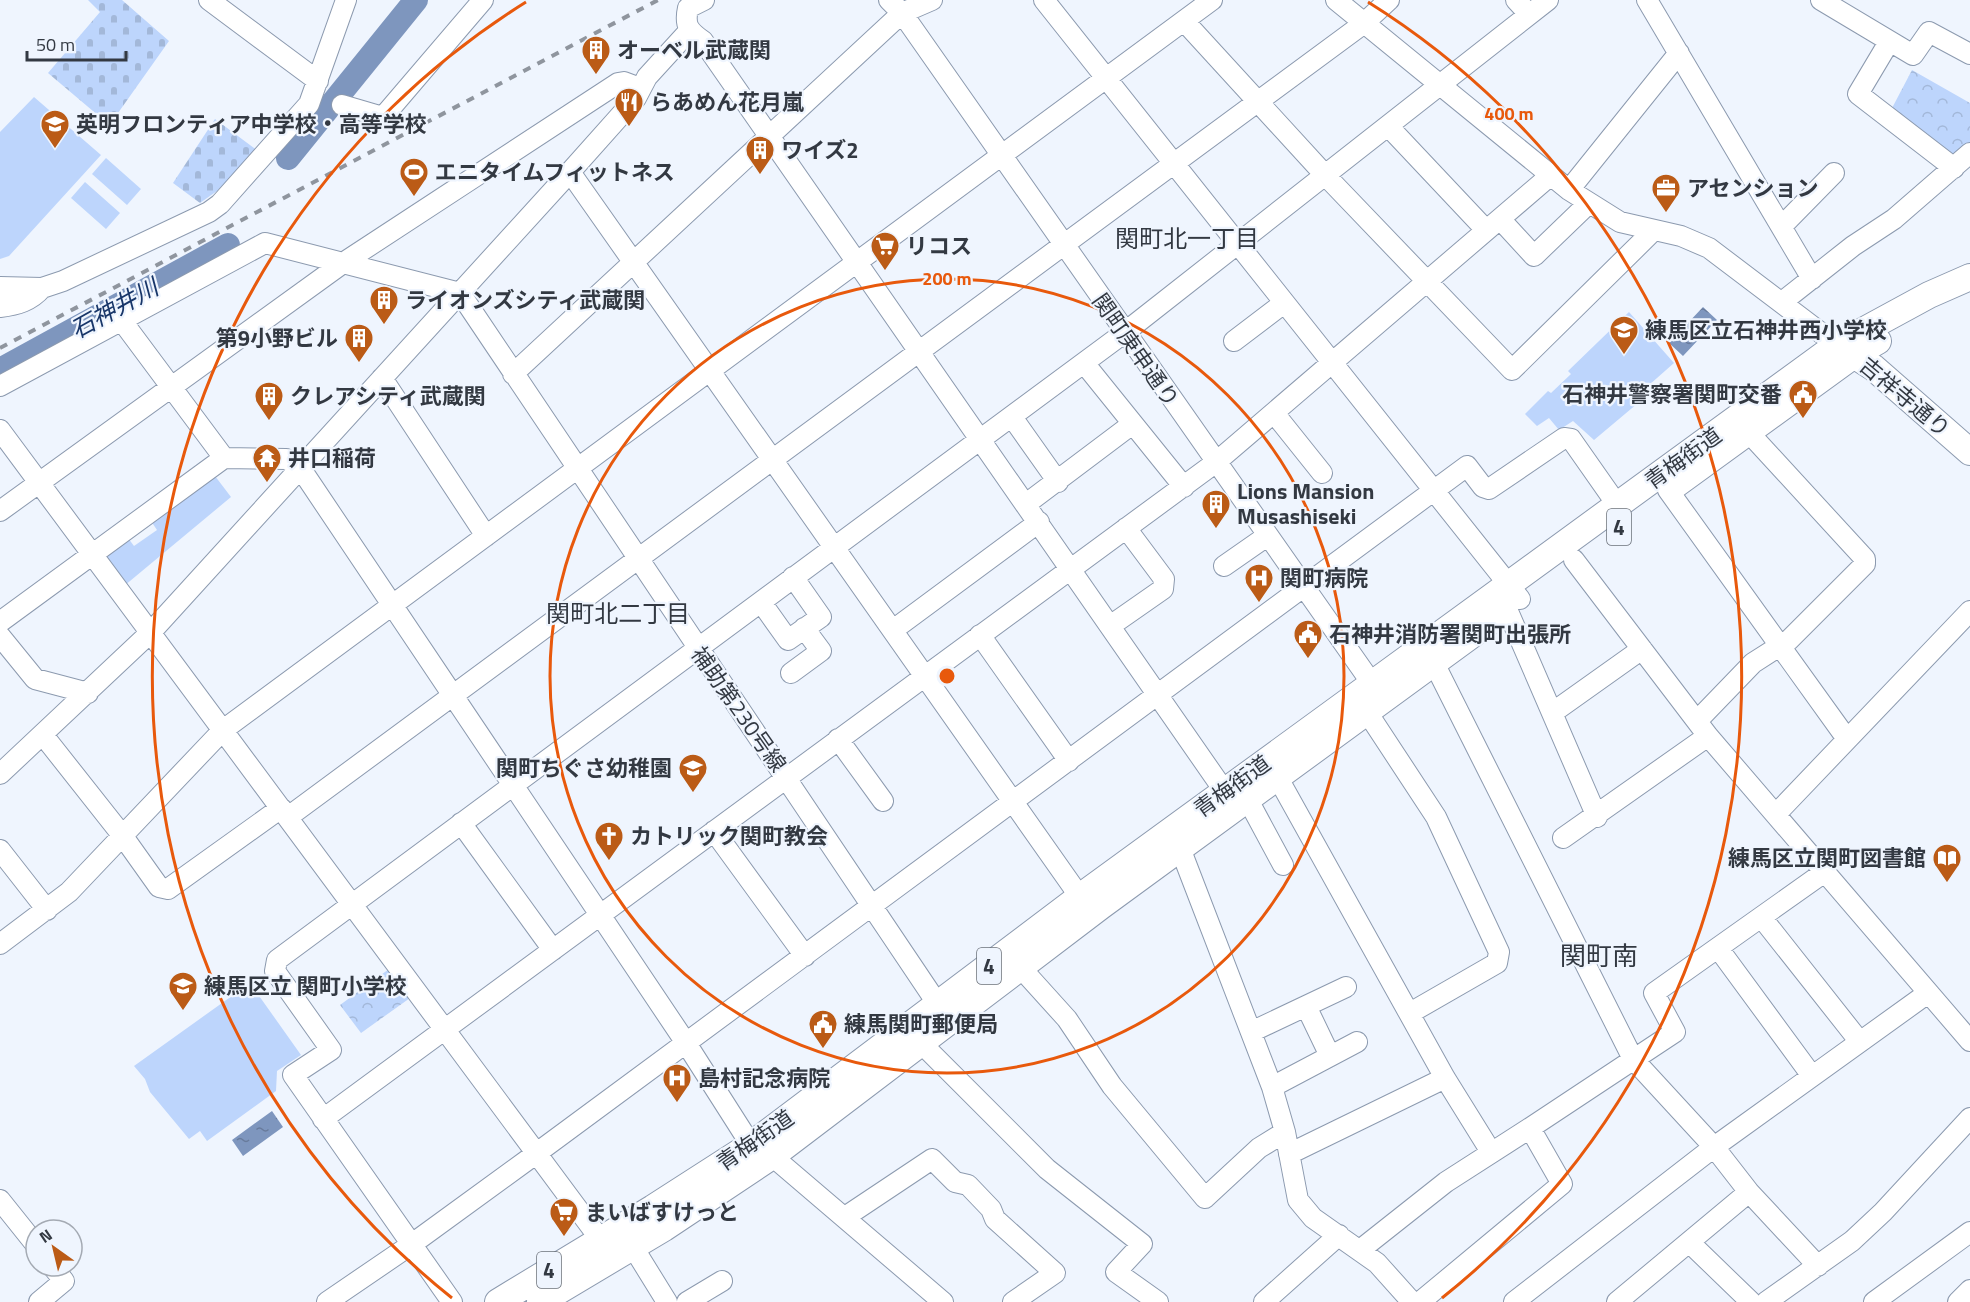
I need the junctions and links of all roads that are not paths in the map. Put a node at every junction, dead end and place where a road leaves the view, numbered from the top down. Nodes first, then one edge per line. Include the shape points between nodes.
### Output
1 (209, 0) edge
2 (346, 0) edge
3 (483, 0) edge
4 (704, 0) edge
5 (932, 0) edge
6 (1044, 0) edge
7 (1212, 0) edge
8 (1336, 0) edge
9 (1389, 0) edge
10 (1548, 0) edge
11 (1647, 0) edge
12 (1821, 0) edge
13 (896, 7) edge
14 (1522, 7) edge
15 (1184, 21) junction
16 (1363, 24) junction
17 (684, 36) junction
18 (1889, 42) junction
19 (1679, 53) junction
20 (1970, 54) edge
21 (1106, 78) junction
22 (318, 81) junction
23 (1439, 85) junction
24 (642, 86) junction
25 (1258, 101) junction
26 (342, 105) dead end
27 (1388, 126) junction
28 (770, 138) junction
29 (1970, 153) edge
30 (1004, 155) junction
31 (1174, 163) junction
32 (1954, 168) junction
33 (570, 172) junction
34 (1834, 173) dead end
35 (1325, 175) junction
36 (1551, 175) junction
37 (1569, 190) junction
38 (1589, 203) junction
39 (1493, 225) junction
40 (1782, 226) junction
41 (1653, 231) junction
42 (1064, 245) junction
43 (1237, 245) junction
44 (856, 262) junction
45 (343, 263) junction
46 (635, 263) junction
47 (1970, 277) edge
48 (1812, 279) junction
49 (1426, 282) junction
50 (0, 287) edge
51 (42, 288) junction
52 (460, 293) junction
53 (1970, 296) edge
54 (1782, 302) junction
55 (1284, 303) junction
56 (0, 307) edge
57 (122, 321) junction
58 (1124, 333) junction
59 (1234, 341) dead end
60 (1846, 350) junction
61 (917, 352) junction
62 (1084, 363) junction
63 (1333, 363) junction
64 (710, 371) junction
65 (513, 374) junction
66 (382, 378) junction
67 (0, 386) edge
68 (171, 387) junction
69 (1274, 412) junction
70 (1012, 417) junction
71 (1131, 425) junction
72 (1742, 426) junction
73 (0, 430) edge
74 (981, 441) junction
75 (1970, 453) edge
76 (224, 458) junction
77 (773, 459) junction
78 (1215, 463) junction
79 (299, 466) junction
80 (577, 469) junction
81 (1322, 473) dead end
82 (1058, 482) junction
83 (39, 483) junction
84 (1184, 487) junction
85 (1435, 490) junction
86 (1668, 490) junction
87 (1026, 504) junction
88 (1618, 506) junction
89 (0, 511) edge
90 (1039, 522) junction
91 (1126, 528) junction
92 (486, 536) junction
93 (1267, 536) junction
94 (835, 547) junction
95 (92, 554) junction
96 (637, 557) junction
97 (1574, 560) junction
98 (1224, 566) dead end
99 (1070, 568) junction
100 (793, 578) junction
101 (1303, 588) junction
102 (1512, 598) junction
103 (761, 602) junction
104 (392, 605) junction
105 (1970, 611) edge
106 (0, 622) edge
107 (1110, 626) junction
108 (804, 628) junction
109 (893, 630) junction
110 (151, 632) junction
111 (980, 635) junction
112 (0, 636) edge
113 (1778, 645) junction
114 (698, 649) junction
115 (1642, 649) junction
116 (1434, 663) junction
117 (791, 673) dead end
118 (925, 676) junction
119 (88, 693) junction
120 (452, 695) junction
121 (1159, 695) junction
122 (1374, 699) junction
123 (1552, 713) junction
124 (1703, 728) junction
125 (223, 729) junction
126 (43, 735) junction
127 (838, 739) junction
128 (1847, 739) junction
129 (1069, 761) junction
130 (0, 774) edge
131 (786, 777) junction
132 (1278, 778) junction
133 (512, 785) junction
134 (1237, 796) junction
135 (883, 801) dead end
136 (1013, 802) junction
137 (284, 812) junction
138 (1777, 813) junction
139 (1597, 817) junction
140 (461, 823) junction
141 (714, 831) junction
142 (122, 836) junction
143 (1563, 838) dead end
144 (1180, 848) junction
145 (0, 850) edge
146 (1283, 865) dead end
147 (1826, 871) junction
148 (1080, 897) junction
149 (352, 904) junction
150 (872, 907) junction
151 (47, 910) junction
152 (599, 916) junction
153 (1762, 918) junction
154 (0, 944) edge
155 (1718, 948) junction
156 (553, 950) junction
157 (805, 956) junction
158 (1021, 968) junction
159 (1346, 987) dead end
160 (1928, 993) junction
161 (1306, 1006) junction
162 (944, 1013) junction
163 (1410, 1013) junction
164 (445, 1029) junction
165 (1251, 1032) junction
166 (1970, 1041) edge
167 (1357, 1042) dead end
168 (1860, 1042) junction
169 (686, 1043) junction
170 (922, 1044) junction
171 (1330, 1056) junction
172 (1633, 1059) junction
173 (1812, 1076) junction
174 (1445, 1078) junction
175 (1272, 1087) junction
176 (1970, 1118) edge
177 (323, 1119) junction
178 (1530, 1128) junction
179 (1285, 1132) junction
180 (1714, 1147) junction
181 (762, 1150) junction
182 (1491, 1152) junction
183 (536, 1153) junction
184 (1289, 1154) junction
185 (1749, 1192) junction
186 (0, 1200) edge
187 (845, 1217) junction
188 (24, 1230) edge
189 (1970, 1232) edge
190 (1339, 1236) junction
191 (600, 1239) junction
192 (1690, 1243) junction
193 (412, 1245) junction
194 (633, 1247) junction
195 (1360, 1250) junction
196 (1818, 1266) junction
197 (62, 1278) edge
198 (722, 1281) dead end
199 (1970, 1290) edge
200 (1135, 1296) edge
201 (39, 1302) edge
202 (327, 1302) edge
203 (452, 1302) edge
204 (498, 1302) edge
205 (540, 1302) edge
206 (667, 1302) edge
207 (687, 1302) edge
208 (943, 1302) edge
209 (1013, 1302) edge
210 (1158, 1302) edge
211 (1264, 1302) edge
212 (1412, 1302) edge
213 (1420, 1302) edge
214 (1514, 1302) edge
215 (1617, 1302) edge
216 (1751, 1302) edge
217 (1766, 1302) edge
218 (1874, 1302) edge
219 (1958, 1302) edge

1 - 22 street
2 - 22 street
3 - 26 street via 383,117
4 - 17 street via 688,8
5 - 13 street
6 - 21 street
7 - 15 street
8 - 16 street
9 - 16 street
10 - 14 street
11 - 19 street
12 - 18 street
13 - 28 street
13 - 30 street, 関町庚申通り
14 - 23 street
15 - 21 street
15 - 25 street
16 - 23 street
16 - 25 street
17 - 24 street via 662,45 645,59 641,64
17 - 28 street via 703,41
18 - 20 street via 1913,55 1929,32
18 - 32 street via 1858,94
19 - 37 street
19 - 40 street
21 - 30 street
21 - 31 street
22 - 51 street via 309,104 220,204
23 - 27 street
23 - 36 street
24 - 33 street via 636,98
24 - 45 street via 618,83
25 - 31 street
25 - 35 street
27 - 35 street
27 - 39 street
28 - 44 street
28 - 46 street
29 - 32 street
30 - 42 street, 関町庚申通り
30 - 44 street
31 - 42 street
31 - 43 street
32 - 48 street via 1894,219
33 - 46 street
33 - 52 street
34 - 40 street
35 - 43 street
35 - 49 street
36 - 37 street
36 - 39 street
37 - 38 street
38 - 39 street via 1534,256
38 - 41 street via 1620,222
39 - 49 street
40 - 48 street
41 - 49 street via 1512,370
41 - 54 street via 1681,236 1709,248
42 - 58 street, 関町庚申通り
42 - 61 street
43 - 55 street
43 - 58 street
44 - 61 street
44 - 64 street
45 - 52 street
45 - 57 street via 265,243
45 - 68 street
46 - 64 street
46 - 65 street
47 - 60 main road, 青梅街道 / 4 via 1919,300
48 - 54 street
49 - 63 street
50 - 51 street
51 - 56 street via 22,303
52 - 65 street, 補助第230号線
52 - 66 street
53 - 60 main road, 青梅街道 / 4
54 - 60 street
55 - 59 street
55 - 63 street
57 - 67 street
57 - 68 street
58 - 62 street
58 - 78 street, 関町庚申通り
60 - 72 main road, 青梅街道 / 4
60 - 75 main road, 吉祥寺通り via 1874,368
61 - 74 street
61 - 77 street
62 - 70 street
62 - 71 street
63 - 69 street
63 - 85 street
64 - 77 street
64 - 80 street
65 - 80 street, 補助第230号線
66 - 79 street
66 - 92 street
68 - 76 street
68 - 83 street
69 - 78 street
69 - 81 street
70 - 74 street
70 - 82 street
71 - 82 street
71 - 84 street
72 - 86 main road, 青梅街道 / 4
72 - 88 main road, 青梅街道 / 4
72 - 113 street via 1865,559 1789,640
73 - 83 street
74 - 87 street
74 - 94 street
76 - 79 street via 286,459
76 - 95 street
77 - 94 street
77 - 96 street
78 - 84 street
78 - 93 street, 関町庚申通り
79 - 104 street
79 - 110 street
80 - 92 street
80 - 96 street, 補助第230号線
82 - 87 street
83 - 89 street
83 - 95 street
84 - 91 street
85 - 88 street via 1467,466 1489,489 1564,438 1571,439
85 - 101 street
85 - 102 street
86 - 97 main road, 青梅街道 / 4
86 - 113 street
87 - 90 street
88 - 102 main road, 青梅街道 / 4
90 - 99 street
90 - 109 street
91 - 99 street
91 - 107 street via 1164,579 1163,589
92 - 104 street
93 - 98 street
93 - 101 street, 関町庚申通り
94 - 100 street
94 - 109 street
95 - 106 street
95 - 110 street
96 - 114 street, 補助第230号線
96 - 120 street
97 - 102 main road, 青梅街道 / 4
97 - 115 street
99 - 107 street
99 - 111 street
100 - 103 street
100 - 108 street via 821,617
101 - 121 street
101 - 122 street, 関町庚申通り
102 - 116 main road, 青梅街道 / 4
102 - 122 main road, 青梅街道 / 4
102 - 123 street
103 - 108 street via 788,640
103 - 114 street
104 - 120 street
104 - 125 street
105 - 128 street
107 - 121 street
108 - 117 street via 821,651
109 - 118 street
110 - 119 street
110 - 125 street
111 - 118 street
111 - 129 street
112 - 119 street via 35,679
113 - 124 street via 1753,663
113 - 128 street
114 - 131 street, 補助第230号線
114 - 133 street
115 - 123 street
115 - 124 street
116 - 122 main road, 青梅街道 / 4
116 - 172 street
118 - 127 street
118 - 136 street
119 - 126 street
120 - 133 street
120 - 137 street
121 - 129 street
121 - 134 street
122 - 132 main road, 青梅街道 / 4
122 - 134 main road, 青梅街道 / 4
122 - 163 street, 関町庚申通り via 1436,817 1499,952 1497,963
123 - 139 street
124 - 138 street
124 - 139 street
125 - 137 street
125 - 142 street
126 - 130 street
126 - 142 street
127 - 131 street
127 - 135 street
128 - 138 street
129 - 136 street
131 - 141 street
131 - 150 street, 補助第230号線
132 - 134 main road, 青梅街道 / 4
132 - 163 street
133 - 140 street
133 - 152 street
134 - 144 main road, 青梅街道 / 4
134 - 146 street
134 - 148 main road, 青梅街道 / 4
136 - 148 street
136 - 150 street
137 - 142 street via 168,889 159,887
137 - 149 street
138 - 147 street
139 - 143 street
140 - 149 street
140 - 156 street
141 - 152 street
141 - 157 street
142 - 151 street
144 - 158 main road, 青梅街道 / 4
144 - 165 street
145 - 151 street
147 - 153 street
147 - 160 street
148 - 162 main road, 青梅街道 / 4
149 - 164 street
149 - 177 street via 276,960 275,971 331,1050 294,1075
150 - 157 street
150 - 162 street, 補助第230号線
151 - 154 street
152 - 156 street
152 - 169 street
153 - 155 street
153 - 168 street
155 - 172 street via 1654,993 1675,1032
155 - 173 street
156 - 164 street
157 - 169 street
158 - 162 main road, 青梅街道 / 4
158 - 179 street via 1067,1019 1112,1086 1205,1198 1259,1148
159 - 161 street
160 - 166 street
160 - 168 street
161 - 165 street
161 - 171 street
162 - 170 main road, 青梅街道 / 4
162 - 181 main road, 青梅街道 / 4
163 - 174 street
164 - 177 street
164 - 183 street
165 - 175 street
167 - 171 street
168 - 173 street
169 - 181 street
169 - 183 street
170 - 181 main road, 青梅街道 / 4
170 - 200 street via 1047,1169 1142,1244 1116,1272
171 - 175 street
172 - 178 street
172 - 180 street
173 - 180 street
174 - 182 street
174 - 184 street
175 - 179 street
176 - 196 street via 1883,1212
177 - 193 street
178 - 182 street
178 - 213 street via 1562,1184
179 - 184 street
180 - 185 street
180 - 214 street
181 - 187 street
181 - 191 main road, 青梅街道 / 4
181 - 194 main road, 青梅街道 / 4
182 - 195 street
183 - 191 street
183 - 193 street
184 - 190 street via 1298,1200 1313,1218
185 - 192 street
185 - 196 street
186 - 188 street
187 - 208 street
187 - 209 street via 932,1160 955,1182 968,1185 992,1209 995,1219 1055,1273
189 - 218 street
190 - 195 street
190 - 211 street
191 - 194 street
191 - 204 main road, 青梅街道 / 4
192 - 215 street
192 - 216 street
193 - 202 street
193 - 203 street
194 - 205 main road, 青梅街道 / 4
194 - 206 street
195 - 212 street
196 - 217 street
197 - 201 street via 64,1281
198 - 207 street
199 - 219 street
200 - 210 street

